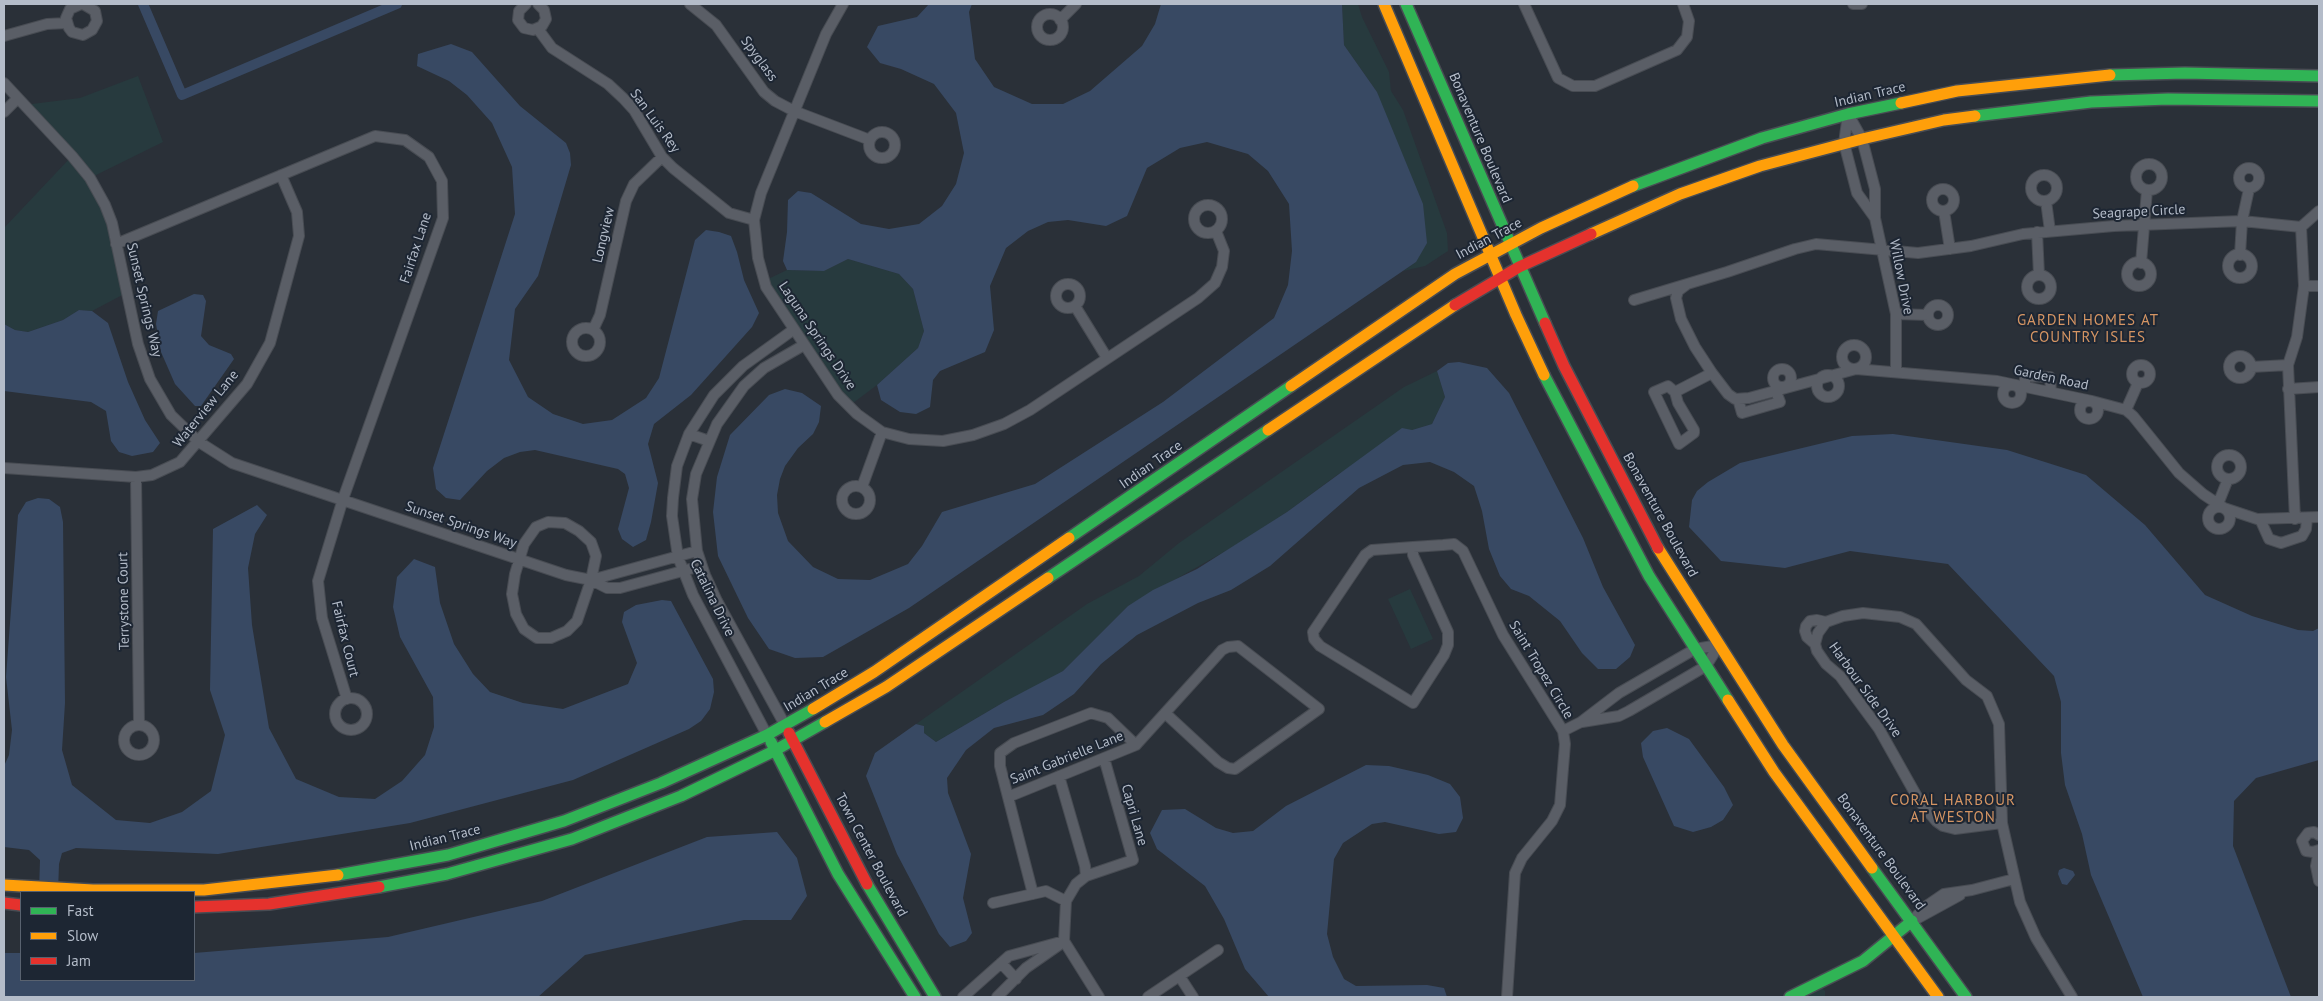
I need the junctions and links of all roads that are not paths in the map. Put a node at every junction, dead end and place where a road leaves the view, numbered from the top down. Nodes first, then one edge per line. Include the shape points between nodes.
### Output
1 (82, 4) edge
2 (526, 4) edge
3 (538, 4) edge
4 (690, 4) edge
5 (843, 4) edge
6 (1076, 4) edge
7 (1384, 4) edge
8 (1406, 4) edge
9 (1524, 4) edge
10 (1684, 4) edge
11 (1853, 4) edge
12 (1862, 4) edge
13 (1060, 20) dead end
14 (67, 23) junction
15 (538, 29) junction
16 (4, 36) edge
17 (2319, 76) edge
18 (4, 83) edge
19 (18, 98) junction
20 (2319, 101) edge
21 (794, 111) junction
22 (4, 112) edge
23 (1848, 114) junction
24 (1862, 139) junction
25 (870, 140) dead end
26 (1844, 143) junction
27 (662, 157) junction
28 (281, 175) junction
29 (2249, 189) dead end
30 (2147, 190) dead end
31 (2046, 201) dead end
32 (1944, 211) dead end
33 (2319, 211) edge
34 (1875, 218) junction
35 (754, 220) junction
36 (2242, 221) junction
37 (2143, 225) junction
38 (2301, 226) junction
39 (1216, 231) dead end
40 (2050, 231) junction
41 (2038, 232) junction
42 (116, 244) junction
43 (1510, 245) junction
44 (1950, 249) junction
45 (1882, 251) junction
46 (1490, 255) junction
47 (2240, 255) dead end
48 (2141, 263) dead end
49 (1520, 267) junction
50 (2039, 275) dead end
51 (1500, 278) junction
52 (1691, 283) junction
53 (2304, 286) junction
54 (2319, 286) edge
55 (1634, 300) dead end
56 (1075, 306) dead end
57 (1896, 314) junction
58 (1928, 315) dead end
59 (593, 330) dead end
60 (793, 330) junction
61 (804, 345) junction
62 (756, 356) junction
63 (1107, 358) junction
64 (2288, 366) junction
65 (2252, 367) dead end
66 (764, 368) junction
67 (1896, 371) junction
68 (1712, 373) junction
69 (2138, 383) dead end
70 (2025, 386) junction
71 (2319, 387) edge
72 (2288, 389) junction
73 (1675, 392) junction
74 (2051, 392) junction
75 (735, 400) junction
76 (2126, 410) junction
77 (882, 432) junction
78 (689, 434) junction
79 (709, 441) junction
80 (199, 442) junction
81 (4, 468) edge
82 (136, 477) junction
83 (2228, 478) dead end
84 (862, 487) dead end
85 (343, 499) junction
86 (2221, 506) junction
87 (2319, 517) edge
88 (2295, 518) junction
89 (2307, 518) junction
90 (2260, 519) junction
91 (1413, 547) junction
92 (697, 551) junction
93 (678, 557) junction
94 (519, 559) junction
95 (702, 566) junction
96 (683, 572) junction
97 (591, 580) junction
98 (1719, 645) junction
99 (1695, 649) junction
100 (1706, 666) junction
101 (346, 699) dead end
102 (1165, 713) junction
103 (1581, 722) junction
104 (139, 724) dead end
105 (785, 725) junction
106 (1563, 731) junction
107 (767, 735) junction
108 (793, 741) junction
109 (1136, 745) junction
110 (774, 751) junction
111 (1104, 758) junction
112 (1059, 776) junction
113 (1008, 797) junction
114 (2002, 823) junction
115 (2319, 835) edge
116 (2319, 850) edge
117 (1086, 876) junction
118 (2014, 879) junction
119 (2319, 882) edge
120 (4, 885) edge
121 (1033, 894) junction
122 (1949, 896) junction
123 (1066, 901) junction
124 (4, 903) edge
125 (993, 903) dead end
126 (20, 904) edge
127 (195, 907) edge
128 (1912, 921) junction
129 (1895, 937) junction
130 (1064, 941) junction
131 (1218, 950) dead end
132 (1001, 963) junction
133 (1180, 976) junction
134 (1016, 979) junction
135 (915, 997) edge
136 (935, 997) edge
137 (963, 997) edge
138 (997, 997) edge
139 (1098, 997) edge
140 (1148, 997) edge
141 (1194, 997) edge
142 (1508, 997) edge
143 (1790, 997) edge
144 (1938, 997) edge
145 (1966, 997) edge
146 (2072, 997) edge

1 - 14 street via 70,9
1 - 14 street via 92,7 97,15 96,26 77,34
2 - 15 street, San Luis Rey via 519,11 518,20 528,30
3 - 15 street via 546,14
4 - 21 street, Spyglass via 716,25 764,92
5 - 21 street, Laguna Springs Drive via 826,34
6 - 13 street
7 - 46 main road
8 - 43 main road, Bonaventure Boulevard
9 - 10 street via 1558,78 1573,86 1594,86 1677,50 1687,37 1689,21
11 - 12 street
14 - 16 street via 48,24
15 - 27 street, San Luis Rey via 552,48 624,98
17 - 23 main road, Indian Trace via 2185,73 2047,80 1957,91
18 - 19 street, Sunset Springs Way
19 - 22 street
19 - 42 street, Sunset Springs Way via 90,178 105,205
20 - 24 main road via 2168,99 2091,102 1944,120
21 - 25 street, Spyglass
21 - 35 street, Laguna Springs Drive via 761,193
23 - 24 street, Willow Drive
23 - 26 street, Willow Drive
23 - 43 main road, Indian Trace via 1762,138 1620,191
24 - 26 main road
24 - 34 street, Willow Drive via 1875,189
26 - 34 street, Willow Drive via 1857,193
26 - 49 main road via 1760,166 1680,194
27 - 35 street, San Luis Rey via 729,213
27 - 59 street, Longview via 634,184 626,200 600,314
28 - 42 street, Fairfax Lane
28 - 80 street, Waterview Lane via 297,212 299,236 270,343 247,384
28 - 85 street, Fairfax Lane via 375,136 405,140 429,157 442,181 443,218
29 - 36 street
30 - 37 street
31 - 40 street
32 - 44 street
33 - 38 street
34 - 45 street, Willow Drive
35 - 60 street, Laguna Springs Drive via 758,258 766,287
36 - 37 street, Seagrape Circle
36 - 38 street, Seagrape Circle
36 - 47 street
37 - 40 street, Seagrape Circle
37 - 48 street
38 - 53 street
39 - 63 street, Laguna Springs Drive via 1224,250 1222,267 1215,283 1198,298
40 - 41 street, Seagrape Circle
41 - 44 street, Seagrape Circle
41 - 50 street
42 - 80 street, Sunset Springs Way via 138,344 150,379 171,415
43 - 46 main road, Indian Trace
43 - 49 main road, Bonaventure Boulevard
44 - 45 street, Seagrape Circle via 1918,253
45 - 52 street, Seagrape Circle via 1816,244
45 - 57 street, Willow Drive
46 - 51 main road
46 - 105 main road, Indian Trace via 1402,309 912,647
49 - 51 main road
49 - 98 main road, Bonaventure Boulevard via 1582,404 1652,536
51 - 99 main road via 1548,383 1601,486 1649,576
51 - 108 main road via 1432,318 886,687
52 - 55 street, Seagrape Circle
52 - 68 street via 1680,288 1677,294 1678,313
53 - 54 street
53 - 64 street via 2297,337
56 - 63 street
57 - 58 street
57 - 67 street, Willow Drive
60 - 61 street, Laguna Springs Drive
60 - 62 street, Catalina Drive
61 - 66 street, Catalina Drive
61 - 75 street, Catalina Drive
61 - 77 street, Laguna Springs Drive via 838,395
62 - 66 street
62 - 78 street, Catalina Drive via 714,395
63 - 77 street, Laguna Springs Drive via 1030,410 973,435 943,441 909,440
64 - 65 street
64 - 72 street
66 - 75 street, Catalina Drive via 744,386
67 - 68 street, Garden Road via 1856,369 1738,399 1728,394
67 - 70 street, Garden Road via 1979,378
68 - 73 street
69 - 76 street
70 - 74 street, Garden Road
70 - 74 street via 2025,376 2050,377
71 - 72 street
72 - 88 street
73 - 73 street via 1694,430 1678,444 1654,392 1668,386
74 - 76 street, Garden Road
75 - 79 street, Catalina Drive
76 - 86 street via 2179,473
77 - 84 street
78 - 79 street
78 - 93 street, Catalina Drive via 677,466 673,498 672,516
79 - 92 street, Catalina Drive via 696,474 692,499
80 - 82 street, Waterview Lane via 180,462 152,475
80 - 85 street, Sunset Springs Way via 232,463
81 - 82 street, Waterview Lane
82 - 104 street, Terrystone Court
83 - 86 street
85 - 94 street, Sunset Springs Way
85 - 101 street, Fairfax Court via 318,580 322,618
86 - 90 street
87 - 89 street
88 - 89 street
88 - 90 street
89 - 90 street via 2302,536 2281,544 2269,539
91 - 91 street, Saint Tropez Circle via 1372,550 1365,555 1313,632 1320,646 1414,704 1444,655 1448,632 1412,555
91 - 106 street, Saint Tropez Circle via 1454,544 1463,551 1503,635
92 - 93 street, Sunset Springs Way
92 - 95 street, Catalina Drive
93 - 96 street, Catalina Drive
93 - 97 street, Sunset Springs Way
94 - 97 street, Sunset Springs Way
94 - 97 street, Sunset Springs Way via 524,544 536,527 548,522 565,524 591,542 596,556
94 - 97 street, Sunset Springs Way via 512,594 516,614 524,628 537,638 551,638 567,631 577,621
95 - 96 street, Sunset Springs Way
95 - 105 street, Catalina Drive via 716,601
96 - 97 street, Sunset Springs Way via 620,588 608,588
96 - 107 street, Catalina Drive via 692,595
98 - 99 street
98 - 100 street
98 - 128 main road, Bonaventure Boulevard via 1783,745
99 - 100 main road
99 - 103 street via 1619,693
100 - 103 street via 1619,716
100 - 129 main road via 1774,772
102 - 102 street, Saint Gabrielle Lane via 1218,762 1235,769 1319,710 1238,646 1222,650
102 - 109 street, Saint Gabrielle Lane
103 - 106 street
105 - 107 main road, Indian Trace
105 - 108 main road, Town Center Boulevard
106 - 142 street, Saint Tropez Circle via 1565,744 1560,805 1515,873
107 - 110 main road
107 - 120 main road, Indian Trace via 662,783 564,821 438,857 371,871 214,889
108 - 110 main road
108 - 136 main road, Town Center Boulevard via 870,889
109 - 111 street, Saint Gabrielle Lane
109 - 113 street, Saint Gabrielle Lane via 1108,718 1092,713 1014,743 1000,753
110 - 127 main road via 644,812 572,839 447,874 268,904
110 - 135 main road via 838,874
111 - 112 street, Saint Gabrielle Lane
111 - 117 street, Capri Lane via 1133,860
112 - 113 street, Saint Gabrielle Lane
112 - 117 street
113 - 121 street, Saint Gabrielle Lane
114 - 114 street, Harbour Side Drive via 1999,724 1987,696 1966,680 1916,624 1900,617 1863,613 1826,622 1815,644 1826,664 1840,676 1879,729 1920,802 1936,821 1955,829
114 - 118 street, Harbour Side Drive
115 - 116 street via 2308,833 2302,841 2306,850
116 - 119 street via 2316,866
117 - 123 street via 1076,884
118 - 122 street
118 - 146 street, Harbour Side Drive via 2036,938
121 - 123 street via 1046,891
121 - 125 street
122 - 128 street via 1929,913
122 - 128 street via 1925,907
123 - 130 street
124 - 126 main road
128 - 129 main road
128 - 145 main road, Bonaventure Boulevard
129 - 143 main road via 1863,960
129 - 144 main road
130 - 132 street via 1017,953
130 - 134 street
130 - 139 street
131 - 133 street
132 - 134 street
132 - 137 street
133 - 140 street
133 - 141 street
134 - 138 street

